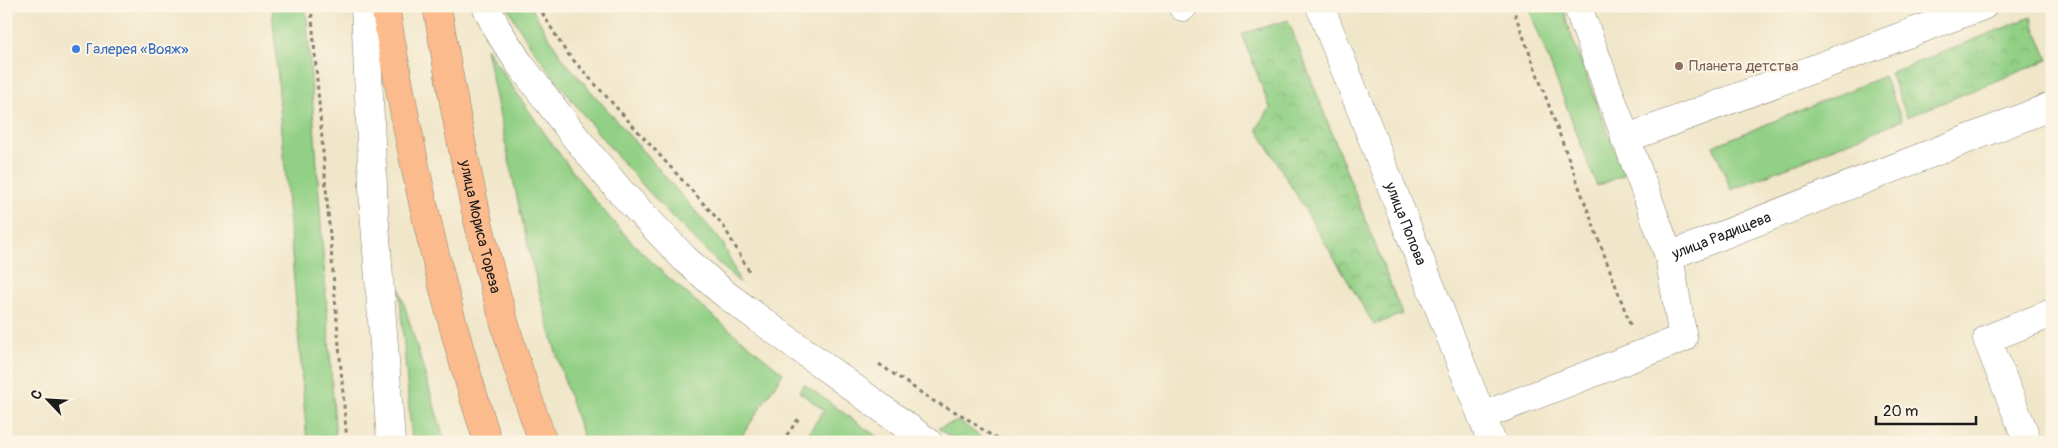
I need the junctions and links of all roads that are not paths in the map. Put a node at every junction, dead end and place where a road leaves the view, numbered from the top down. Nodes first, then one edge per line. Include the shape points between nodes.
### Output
1 (365, 6) edge
2 (385, 6) edge
3 (437, 6) edge
4 (486, 6) edge
5 (1320, 6) edge
6 (1579, 6) edge
7 (1983, 6) edge
8 (2052, 106) edge
9 (1625, 139) junction
10 (1669, 256) junction
11 (2052, 313) edge
12 (1482, 416) junction
13 (391, 442) edge
14 (488, 442) edge
15 (543, 442) edge
16 (928, 442) edge
17 (1492, 442) edge
18 (2028, 442) edge

1 - 13 street via 374,210
2 - 14 main road via 408,137 446,302
3 - 15 main road, улица Мориса Тореза via 456,116 494,287
4 - 16 street via 519,63 576,138 620,192 679,253 725,294
5 - 12 street, улица Попова
6 - 9 street
7 - 9 street
8 - 10 street, улица Радищева
9 - 10 street
10 - 12 street, улица Радищева via 1683,338
11 - 18 street via 1987,339
12 - 17 street, улица Попова

